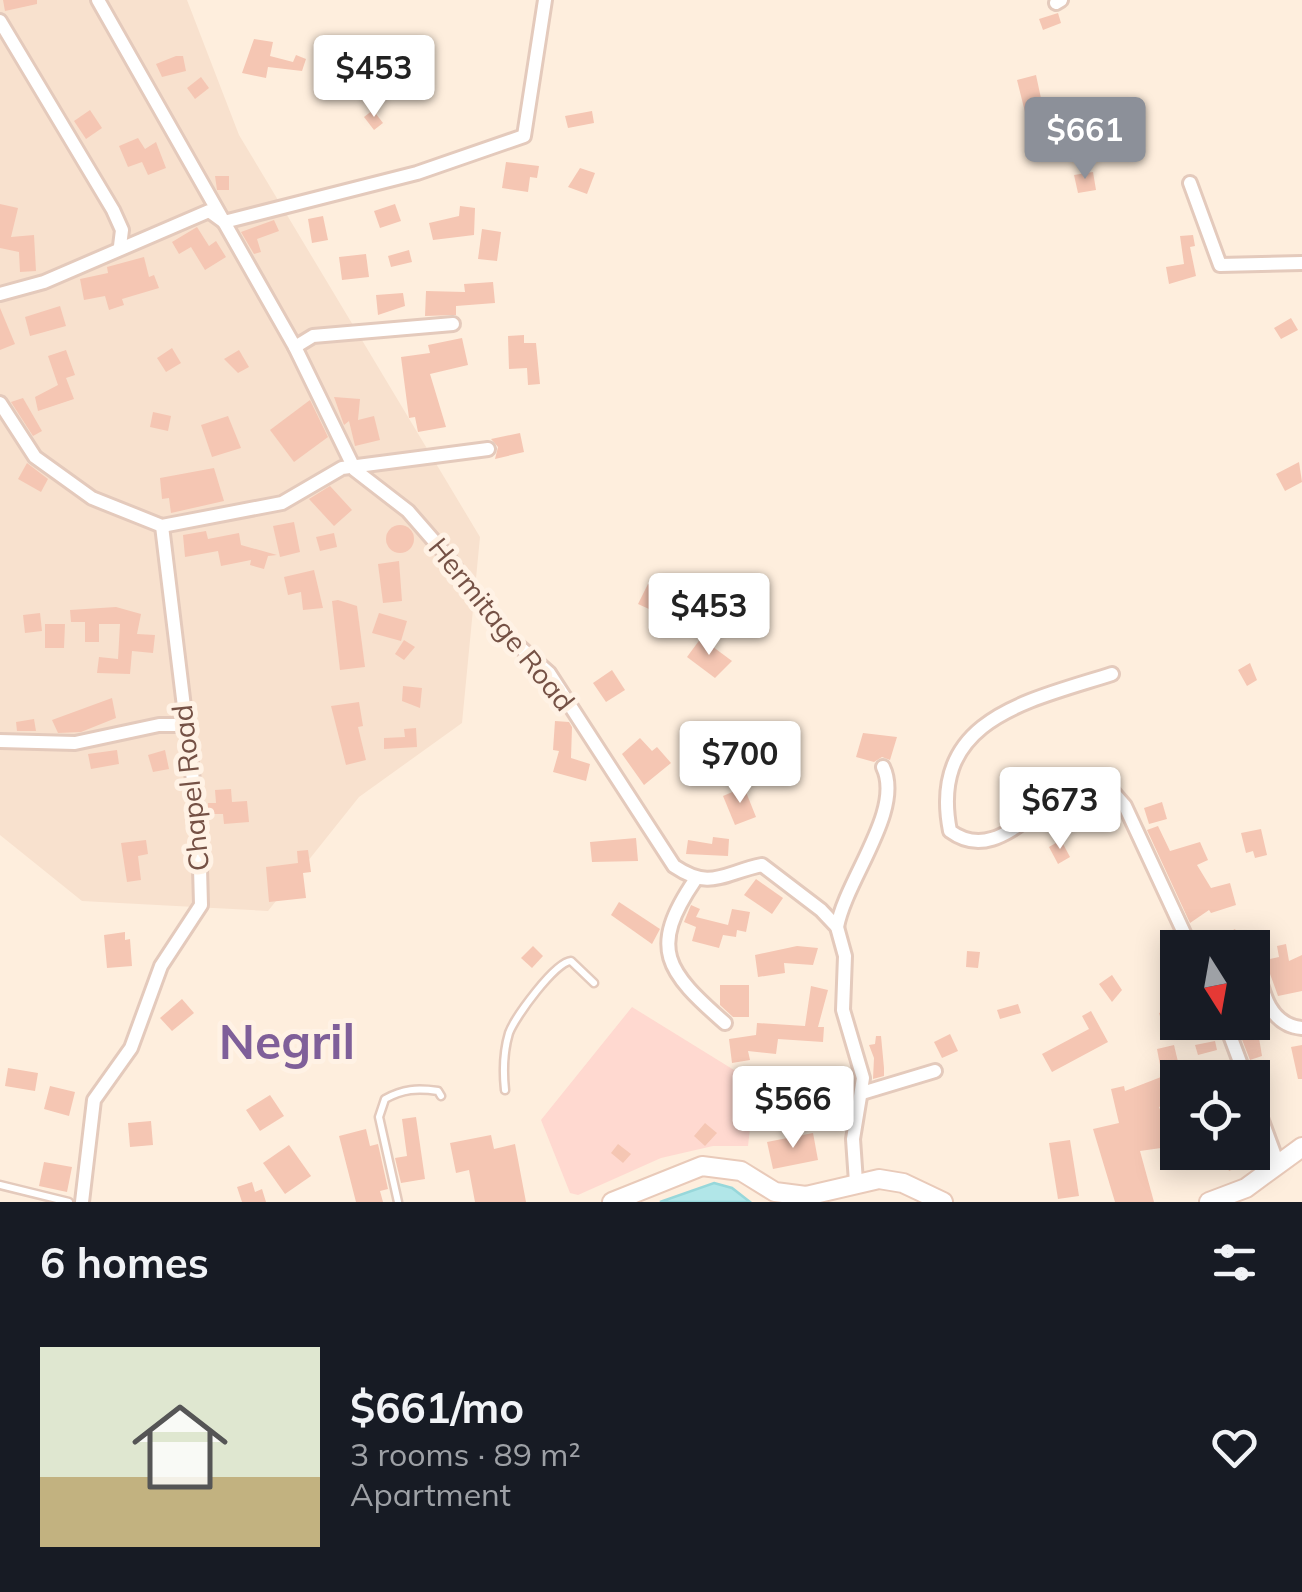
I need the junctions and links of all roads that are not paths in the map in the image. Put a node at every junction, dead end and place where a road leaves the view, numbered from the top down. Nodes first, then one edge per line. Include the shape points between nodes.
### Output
1 (98, 0) edge
2 (545, 0) edge
3 (0, 21) edge
4 (1190, 183) dead end
5 (224, 222) junction
6 (120, 246) junction
7 (1302, 263) edge
8 (0, 294) edge
9 (454, 324) dead end
10 (295, 347) junction
11 (0, 402) edge
12 (488, 449) dead end
13 (355, 470) junction
14 (162, 526) junction
15 (1112, 674) dead end
16 (184, 725) junction
17 (0, 742) edge
18 (883, 767) dead end
19 (694, 880) junction
20 (837, 928) junction
21 (1183, 930) edge
22 (594, 983) dead end
23 (1270, 1008) edge
24 (724, 1023) dead end
25 (1302, 1028) edge
26 (936, 1071) dead end
27 (505, 1090) dead end
28 (862, 1094) junction
29 (441, 1096) dead end
30 (1270, 1142) edge
31 (1302, 1147) edge
32 (1278, 1164) junction
33 (856, 1182) junction
34 (0, 1185) edge
35 (69, 1202) edge
36 (82, 1202) edge
37 (398, 1202) edge
38 (612, 1202) edge
39 (943, 1202) edge
40 (1209, 1202) edge

1 - 5 street, Hermitage Road
2 - 5 street via 524,136 418,173
3 - 6 street via 113,210 122,230
4 - 7 street via 1220,265
5 - 6 street via 210,210
5 - 10 street, Hermitage Road
6 - 8 street via 44,282
9 - 10 street via 313,336
10 - 13 street, Hermitage Road
11 - 14 street via 34,457 92,498
12 - 13 street via 429,453
13 - 14 street via 342,468 282,503
13 - 19 street, Hermitage Road via 408,511 494,624 548,673 674,866
14 - 16 street, Chapel Road
15 - 21 street via 1018,705 962,742 944,797 950,831 965,842 986,842 1012,832 1039,807 1090,788 1112,791
16 - 17 street via 75,743
16 - 36 street, Chapel Road via 199,830 200,905 161,966 130,1048 94,1100
18 - 20 street via 890,794 882,824 849,886
19 - 20 street via 762,865
19 - 24 street via 675,909 665,954
20 - 28 street via 846,956 843,1010 861,1061
22 - 27 lane via 571,961 557,966 510,1030 502,1064
23 - 25 street via 1284,1024
26 - 28 street
28 - 33 street via 853,1139
29 - 37 lane via 419,1088 385,1100 379,1118
30 - 32 street
31 - 32 main road
32 - 40 main road via 1246,1188
33 - 38 main road via 806,1196 775,1192 741,1171 702,1166
33 - 39 main road via 902,1183
34 - 35 lane

